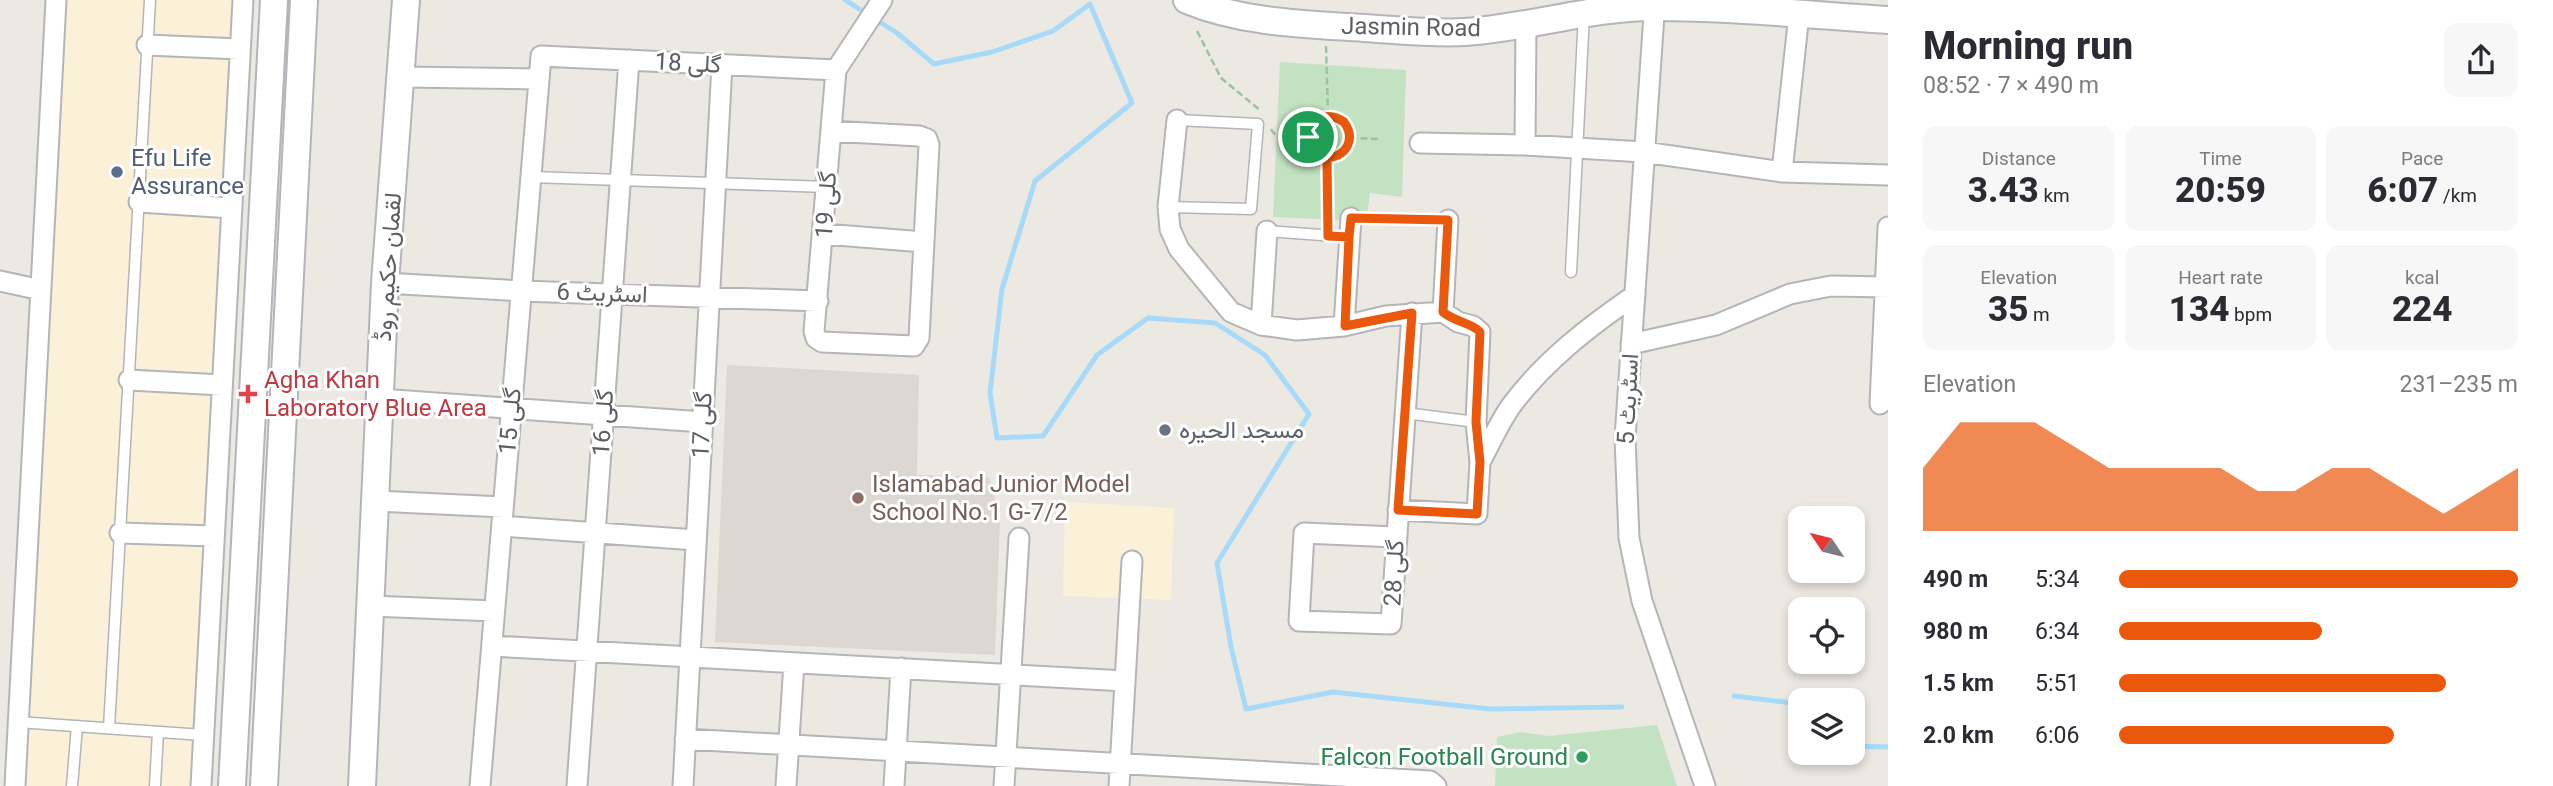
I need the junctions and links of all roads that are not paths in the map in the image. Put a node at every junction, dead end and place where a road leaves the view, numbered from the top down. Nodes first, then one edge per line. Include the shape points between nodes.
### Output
1 (56, 0) edge
2 (150, 0) edge
3 (243, 0) edge
4 (274, 0) edge
5 (304, 0) edge
6 (406, 0) edge
7 (882, 0) edge
8 (1187, 0) edge
9 (1654, 4) edge
10 (1584, 13) junction
11 (1798, 14) junction
12 (1888, 19) edge
13 (1526, 25) junction
14 (147, 45) junction
15 (240, 49) junction
16 (541, 56) joint
17 (629, 60) junction
18 (722, 65) junction
19 (836, 71) junction
20 (402, 77) junction
21 (539, 79) junction
22 (1177, 120) joint
23 (831, 131) junction
24 (1420, 143) dead end
25 (1525, 145) junction
26 (1578, 149) junction
27 (1644, 152) junction
28 (1782, 172) junction
29 (1888, 175) edge
30 (531, 177) junction
31 (621, 180) junction
32 (716, 183) junction
33 (827, 187) junction
34 (139, 202) junction
35 (1168, 207) junction
36 (232, 208) junction
37 (1448, 220) joint
38 (1350, 228) junction
39 (1888, 228) edge
40 (1268, 230) joint
41 (824, 234) junction
42 (924, 242) junction
43 (1571, 272) dead end
44 (0, 281) edge
45 (385, 283) junction
46 (1886, 287) edge
47 (41, 290) junction
48 (521, 291) junction
49 (612, 293) junction
50 (1634, 295) junction
51 (710, 298) junction
52 (818, 301) junction
53 (1412, 313) junction
54 (1451, 317) junction
55 (1261, 325) junction
56 (1345, 326) junction
57 (225, 327) junction
58 (256, 331) junction
59 (287, 335) junction
60 (1631, 344) junction
61 (129, 380) junction
62 (222, 385) junction
63 (380, 399) junction
64 (1880, 404) dead end
65 (512, 407) junction
66 (1404, 413) junction
67 (603, 414) junction
68 (703, 422) junction
69 (1476, 422) junction
70 (1480, 462) junction
71 (376, 501) junction
72 (1398, 510) junction
73 (502, 516) junction
74 (120, 533) junction
75 (595, 533) junction
76 (214, 536) junction
77 (1395, 537) junction
78 (1019, 538) dead end
79 (696, 540) junction
80 (1132, 561) dead end
81 (371, 606) junction
82 (494, 611) junction
83 (492, 646) junction
84 (586, 652) junction
85 (690, 657) junction
86 (794, 663) junction
87 (901, 668) junction
88 (1011, 674) junction
89 (1125, 681) junction
90 (18, 723) junction
91 (76, 726) junction
92 (109, 728) junction
93 (158, 732) junction
94 (204, 735) junction
95 (685, 739) junction
96 (789, 745) junction
97 (896, 751) junction
98 (1006, 757) junction
99 (1120, 764) junction
100 (1226, 778) edge
101 (1331, 781) edge
102 (1435, 785) edge
103 (15, 786) edge
104 (72, 786) edge
105 (155, 786) edge
106 (201, 786) edge
107 (232, 786) edge
108 (264, 786) edge
109 (362, 786) edge
110 (480, 786) edge
111 (577, 786) edge
112 (683, 786) edge
113 (786, 786) edge
114 (894, 786) edge
115 (1004, 786) edge
116 (1119, 786) edge
117 (1705, 786) edge

1 - 47 street
2 - 14 lane
3 - 15 street
4 - 58 main road
5 - 59 main road
6 - 20 main road, لقمان حکیم روڈ
7 - 19 street
8 - 13 main road, Jasmin Road via 1233,15 1324,26 1454,32
9 - 10 main road, Jasmin Road
9 - 11 main road, Jasmin Road
9 - 27 street, اسٹریٹ 5
10 - 13 main road, Jasmin Road
10 - 26 lane
11 - 12 main road, Jasmin Road
11 - 28 street
13 - 25 street
14 - 15 street
14 - 34 lane
15 - 36 street
16 - 17 street, گلی 18
16 - 21 street, گلی 15
17 - 18 street, گلی 18
17 - 31 street, گلی 16
18 - 19 street, گلی 18
18 - 32 street, گلی 17
19 - 23 street, گلی 19
20 - 21 street
20 - 45 main road, لقمان حکیم روڈ
21 - 30 street, گلی 15
22 - 35 street
22 - 35 lane via 1258,124 1251,209
23 - 33 street, گلی 19
23 - 42 street via 927,139
24 - 25 street
25 - 26 street
26 - 27 street
26 - 43 lane
27 - 28 street
27 - 50 street, اسٹریٹ 5
28 - 29 street
30 - 31 lane
30 - 48 street, گلی 15
31 - 32 lane
31 - 49 street, گلی 16
32 - 33 lane
32 - 51 street, گلی 17
33 - 41 street, گلی 19
34 - 36 street
34 - 61 lane
35 - 55 street via 1170,229 1179,249 1231,312
36 - 57 street
37 - 38 lane
37 - 54 street
38 - 40 lane via 1328,236
38 - 56 street
39 - 46 street
40 - 55 street
41 - 42 street
41 - 52 street, گلی 19
42 - 52 street, گلی 19 via 919,338 914,346 822,342 814,331
44 - 47 street
45 - 48 street, اسٹریٹ 6
45 - 63 main road, لقمان حکیم روڈ
46 - 60 street via 1832,286 1790,294 1716,325
46 - 64 street
47 - 90 street
48 - 49 street, اسٹریٹ 6
48 - 65 street, گلی 15
49 - 51 street, اسٹریٹ 6
49 - 67 street, گلی 16
50 - 60 street, اسٹریٹ 5
50 - 70 street via 1531,382 1510,408
51 - 52 street, اسٹریٹ 6
51 - 68 street, گلی 17
53 - 54 street
53 - 56 street
53 - 66 street, گلی 28
54 - 69 street via 1480,332
55 - 56 street via 1297,330
57 - 58 street
57 - 62 street
58 - 59 main road
58 - 107 main road
59 - 108 main road
60 - 117 street, اسٹریٹ 5 via 1625,438 1629,538 1642,601
61 - 62 street
61 - 74 lane
62 - 76 street
63 - 65 street
63 - 71 main road, لقمان حکیم روڈ
65 - 67 street
65 - 73 street, گلی 15
66 - 69 lane
66 - 72 street, گلی 28
67 - 68 street
67 - 75 street, گلی 16
68 - 79 street, گلی 17
69 - 70 street
70 - 72 street via 1477,514
71 - 73 street
71 - 81 main road, لقمان حکیم روڈ
72 - 77 street, گلی 28
73 - 75 street
73 - 82 street, گلی 15
74 - 76 street
74 - 92 lane
75 - 79 street
75 - 84 street, گلی 16
76 - 94 street
77 - 77 street, گلی 28 via 1391,624 1299,621 1304,533
78 - 88 street
79 - 85 street, گلی 17
80 - 89 street
81 - 82 street
81 - 109 main road, لقمان حکیم روڈ
82 - 83 street, گلی 15
83 - 84 street
83 - 110 street, گلی 15
84 - 85 street
84 - 111 street, گلی 16
85 - 86 street
85 - 95 street, گلی 17
86 - 87 street
86 - 96 street
87 - 88 street
87 - 97 street
88 - 89 street
88 - 98 street
89 - 99 street
90 - 91 lane
90 - 103 street
91 - 92 lane
91 - 104 lane
92 - 93 lane
93 - 94 lane
93 - 105 lane
94 - 106 street
95 - 96 street
95 - 112 street, گلی 17
96 - 97 street
96 - 113 street
97 - 98 street
97 - 114 street
98 - 99 street
98 - 115 street
99 - 100 street
99 - 116 street
100 - 101 street
101 - 102 street

